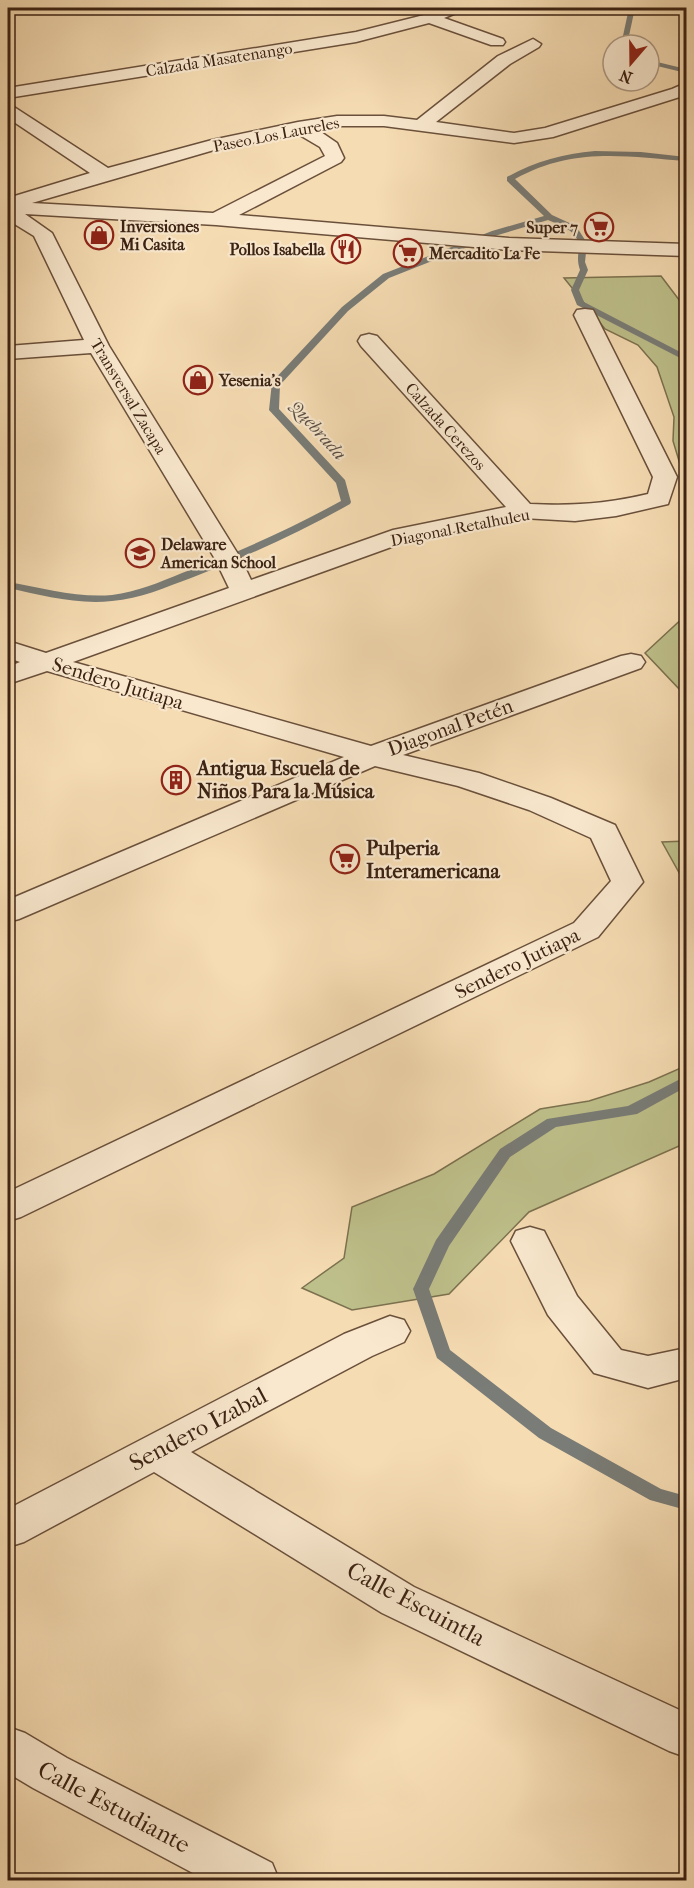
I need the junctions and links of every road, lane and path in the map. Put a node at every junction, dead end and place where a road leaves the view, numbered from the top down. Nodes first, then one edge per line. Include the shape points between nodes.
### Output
1 (454, 8) edge
2 (430, 18) junction
3 (497, 42) dead end
4 (533, 44) dead end
5 (684, 92) edge
6 (8, 93) edge
7 (8, 111) edge
8 (420, 126) junction
9 (298, 127) junction
10 (105, 174) junction
11 (8, 205) edge
12 (8, 212) edge
13 (216, 219) junction
14 (687, 250) edge
15 (629, 254) junction
16 (687, 257) edge
17 (585, 315) dead end
18 (369, 342) dead end
19 (98, 346) junction
20 (8, 353) edge
21 (523, 511) junction
22 (243, 590) junction
23 (8, 649) edge
24 (49, 662) junction
25 (631, 662) dead end
26 (8, 676) edge
27 (372, 756) junction
28 (8, 912) edge
29 (8, 1208) edge
30 (530, 1241) dead end
31 (390, 1331) dead end
32 (687, 1363) edge
33 (156, 1452) junction
34 (8, 1529) edge
35 (687, 1736) edge
36 (8, 1748) edge
37 (29, 1770) edge
38 (254, 1881) edge

1 - 2 street, Calzada Masatenango
2 - 3 street
2 - 6 street, Calzada Masatenango via 356,37
4 - 8 street via 504,60
5 - 8 street, Paseo Los Laureles via 547,133 514,138
7 - 10 street
8 - 9 street, Paseo Los Laureles via 337,121
9 - 10 street, Paseo Los Laureles
9 - 13 street via 326,142 334,150 335,158
10 - 11 street, Paseo Los Laureles
11 - 13 street
12 - 19 street, Transversal Zacapa via 42,233
13 - 15 street
14 - 15 street
15 - 16 street
17 - 21 street, Diagonal Retalhuleu via 665,477 659,499 575,514
18 - 21 street, Calzada Cerezos
19 - 20 street
19 - 22 street, Transversal Zacapa
21 - 22 street, Diagonal Retalhuleu via 402,535
22 - 24 street, Diagonal Retalhuleu
23 - 24 street, Sendero Jutiapa
24 - 26 street, Diagonal Retalhuleu
24 - 27 street, Sendero Jutiapa
25 - 27 street, Diagonal Petén
27 - 28 street, Diagonal Petén
27 - 29 street, Sendero Jutiapa via 468,779 604,832 627,882 586,930
30 - 32 street via 562,1305 608,1362 648,1372
31 - 33 street, Sendero Izabal
33 - 34 street, Sendero Izabal
33 - 35 street, Calle Escuintla via 398,1600
36 - 37 street, Calle Estudiante
37 - 38 street, Calle Estudiante

